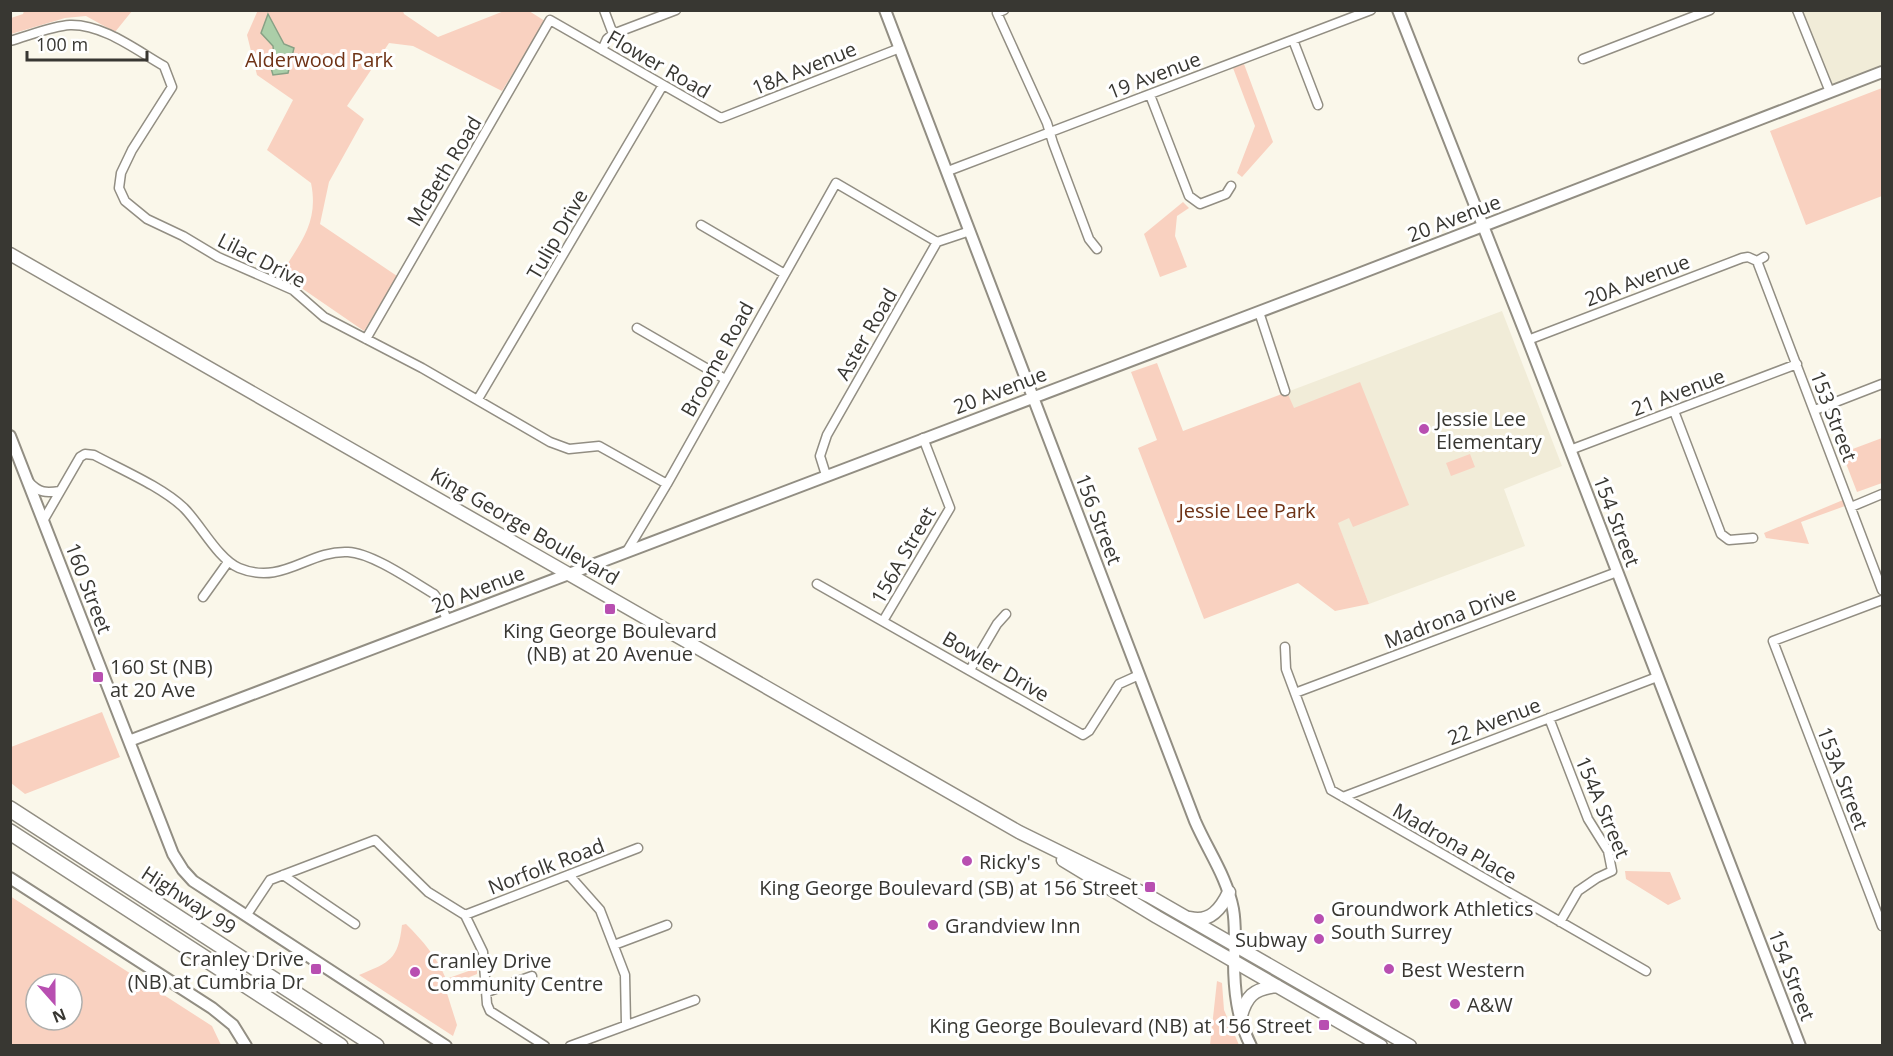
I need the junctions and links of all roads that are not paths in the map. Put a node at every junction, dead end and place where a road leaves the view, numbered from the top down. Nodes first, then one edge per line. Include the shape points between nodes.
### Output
1 (604, 10) edge
2 (676, 10) edge
3 (885, 10) edge
4 (1004, 10) edge
5 (1371, 10) edge
6 (1398, 10) edge
7 (1710, 10) edge
8 (1797, 10) edge
9 (550, 20) joint
10 (613, 34) junction
11 (1293, 40) junction
12 (10, 41) edge
13 (900, 48) junction
14 (602, 50) junction
15 (1583, 59) dead end
16 (1882, 72) edge
17 (663, 86) junction
18 (1830, 92) junction
19 (1149, 95) junction
20 (1318, 105) dead end
21 (721, 118) joint
22 (1050, 132) junction
23 (948, 171) junction
24 (1231, 186) dead end
25 (701, 225) dead end
26 (1482, 226) junction
27 (970, 231) junction
28 (937, 242) junction
29 (1097, 249) dead end
30 (10, 254) edge
31 (1761, 259) joint
32 (783, 273) junction
33 (1259, 312) junction
34 (637, 328) dead end
35 (366, 339) junction
36 (1528, 340) junction
37 (1797, 364) junction
38 (725, 379) junction
39 (1882, 384) edge
40 (1285, 391) dead end
41 (1032, 397) junction
42 (478, 399) junction
43 (1815, 410) junction
44 (1674, 411) junction
45 (10, 436) edge
46 (923, 438) junction
47 (1570, 450) junction
48 (826, 475) junction
49 (28, 481) junction
50 (667, 484) junction
51 (60, 491) junction
52 (1882, 494) edge
53 (1851, 507) junction
54 (43, 521) junction
55 (1752, 538) dead end
56 (627, 551) junction
57 (228, 562) junction
58 (1617, 572) junction
59 (569, 573) junction
60 (817, 584) dead end
61 (1882, 590) edge
62 (203, 597) dead end
63 (1882, 600) edge
64 (1006, 614) dead end
65 (447, 620) junction
66 (883, 621) junction
67 (1285, 647) dead end
68 (970, 670) junction
69 (1139, 675) junction
70 (1658, 676) junction
71 (1295, 693) junction
72 (1549, 718) junction
73 (129, 741) junction
74 (1342, 797) junction
75 (10, 809) edge
76 (10, 832) edge
77 (1019, 832) junction
78 (638, 848) dead end
79 (283, 875) junction
80 (569, 875) junction
81 (10, 878) edge
82 (1229, 892) junction
83 (465, 915) junction
84 (246, 916) junction
85 (1188, 918) junction
86 (1560, 922) junction
87 (355, 924) dead end
88 (667, 925) dead end
89 (1882, 927) edge
90 (614, 945) junction
91 (1235, 946) junction
92 (1234, 962) junction
93 (1646, 971) dead end
94 (532, 976) dead end
95 (1277, 986) junction
96 (487, 992) junction
97 (695, 1000) dead end
98 (1240, 1019) junction
99 (626, 1024) junction
100 (1366, 1041) edge
101 (246, 1046) edge
102 (340, 1046) edge
103 (376, 1046) edge
104 (446, 1046) edge
105 (545, 1046) edge
106 (570, 1046) edge
107 (1251, 1046) edge
108 (1381, 1046) edge
109 (1398, 1046) edge
110 (1410, 1046) edge
111 (1800, 1046) edge

1 - 10 street
2 - 10 street
3 - 13 street, 156 Street
4 - 22 street via 997,13
5 - 11 street, 19 Avenue
6 - 26 street, 154 Street
7 - 15 street
8 - 18 street
9 - 14 street, Flower Road
9 - 35 street, McBeth Road
10 - 14 street
11 - 19 street, 19 Avenue
11 - 20 street
12 - 35 street, Lilac Drive via 68,25 88,27 164,66 172,87 121,173 119,188 125,201 147,219 218,257 293,290 324,317
13 - 21 street, 18A Avenue
13 - 23 street, 156 Street
14 - 17 street, Flower Road
16 - 18 street, 20 Avenue
17 - 21 street, Flower Road
17 - 42 street, Tulip Drive
18 - 26 street, 20 Avenue
19 - 22 street, 19 Avenue
19 - 24 street via 1188,196 1200,204 1226,194
22 - 23 street, 19 Avenue
22 - 29 street via 1089,239
23 - 27 street, 156 Street
25 - 32 street
26 - 33 street, 20 Avenue
26 - 36 street, 154 Street
27 - 28 street
27 - 41 street, 156 Street
28 - 32 street, Broome Road via 836,183
28 - 48 street, Aster Road via 827,435 820,456
30 - 59 main road, King George Boulevard
31 - 36 street, 20A Avenue via 1742,258
31 - 37 street, 153 Street
32 - 38 street, Broome Road
33 - 40 street
33 - 41 street, 20 Avenue
34 - 38 street
35 - 42 street, Lilac Drive
36 - 47 street, 154 Street
37 - 43 street, 153 Street
37 - 44 street, 21 Avenue
38 - 50 street, Broome Road
39 - 43 street
41 - 46 street, 20 Avenue
41 - 69 street, 156 Street
42 - 50 street, Lilac Drive via 550,442 569,449 598,446
43 - 53 street, 153 Street
44 - 47 street, 21 Avenue
44 - 55 street via 1721,534 1730,540
45 - 49 street, 160 Street
46 - 48 street, 20 Avenue
46 - 66 street, 156A Street via 950,508
47 - 58 street, 154 Street
48 - 56 street, 20 Avenue
49 - 51 street via 46,494
49 - 54 street, 160 Street
50 - 56 street, Broome Road
51 - 54 street
51 - 57 street via 80,457 94,454 170,496
52 - 53 street
53 - 61 street, 153 Street
54 - 73 street, 160 Street
56 - 59 street, 20 Avenue
57 - 62 street
57 - 65 street via 251,572 278,573 333,552 365,555 434,594
58 - 70 street, 154 Street
58 - 71 street, Madrona Drive
59 - 65 street, 20 Avenue
59 - 77 main road, King George Boulevard
60 - 66 street, Bowler Drive
63 - 89 street, 153A Street via 1773,641
64 - 68 street
65 - 73 street, 20 Avenue
66 - 68 street, Bowler Drive
67 - 71 street via 1286,669
68 - 69 street, Bowler Drive via 1083,735 1089,732 1119,684
69 - 82 street, 156 Street via 1195,821
70 - 72 street, 22 Avenue
70 - 111 street, 154 Street
71 - 74 street via 1331,790
72 - 74 street, 22 Avenue
72 - 86 street, 154A Street via 1588,819 1608,851 1612,871 1578,891
73 - 84 street, 160 Street via 173,854 193,881
74 - 86 street, Madrona Place
75 - 103 highway, Highway 99
76 - 102 highway, Highway 99
77 - 85 main road, King George Boulevard
77 - 92 main road, King George Boulevard
78 - 80 street, Norfolk Road
79 - 83 street via 375,840 428,892
79 - 84 street via 270,880
79 - 87 street
80 - 83 street, Norfolk Road
80 - 90 street via 600,910
81 - 101 street via 212,1008 233,1026
82 - 85 main road via 1215,914 1204,919
82 - 91 street, 156 Street
83 - 96 street via 483,952
84 - 104 street, 160 Street
85 - 91 main road, King George Boulevard
86 - 93 street, Madrona Place
88 - 90 street
90 - 99 street via 625,975
91 - 92 street, 156 Street
91 - 110 main road, King George Boulevard
92 - 95 main road, King George Boulevard
92 - 98 street, 156 Street
94 - 96 street
95 - 98 main road via 1255,991 1244,1004
95 - 100 main road, King George Boulevard
96 - 105 street via 490,1011
97 - 99 street
98 - 107 street, 156 Street
99 - 106 street
100 - 108 main road, King George Boulevard
100 - 109 main road via 1376,1034

